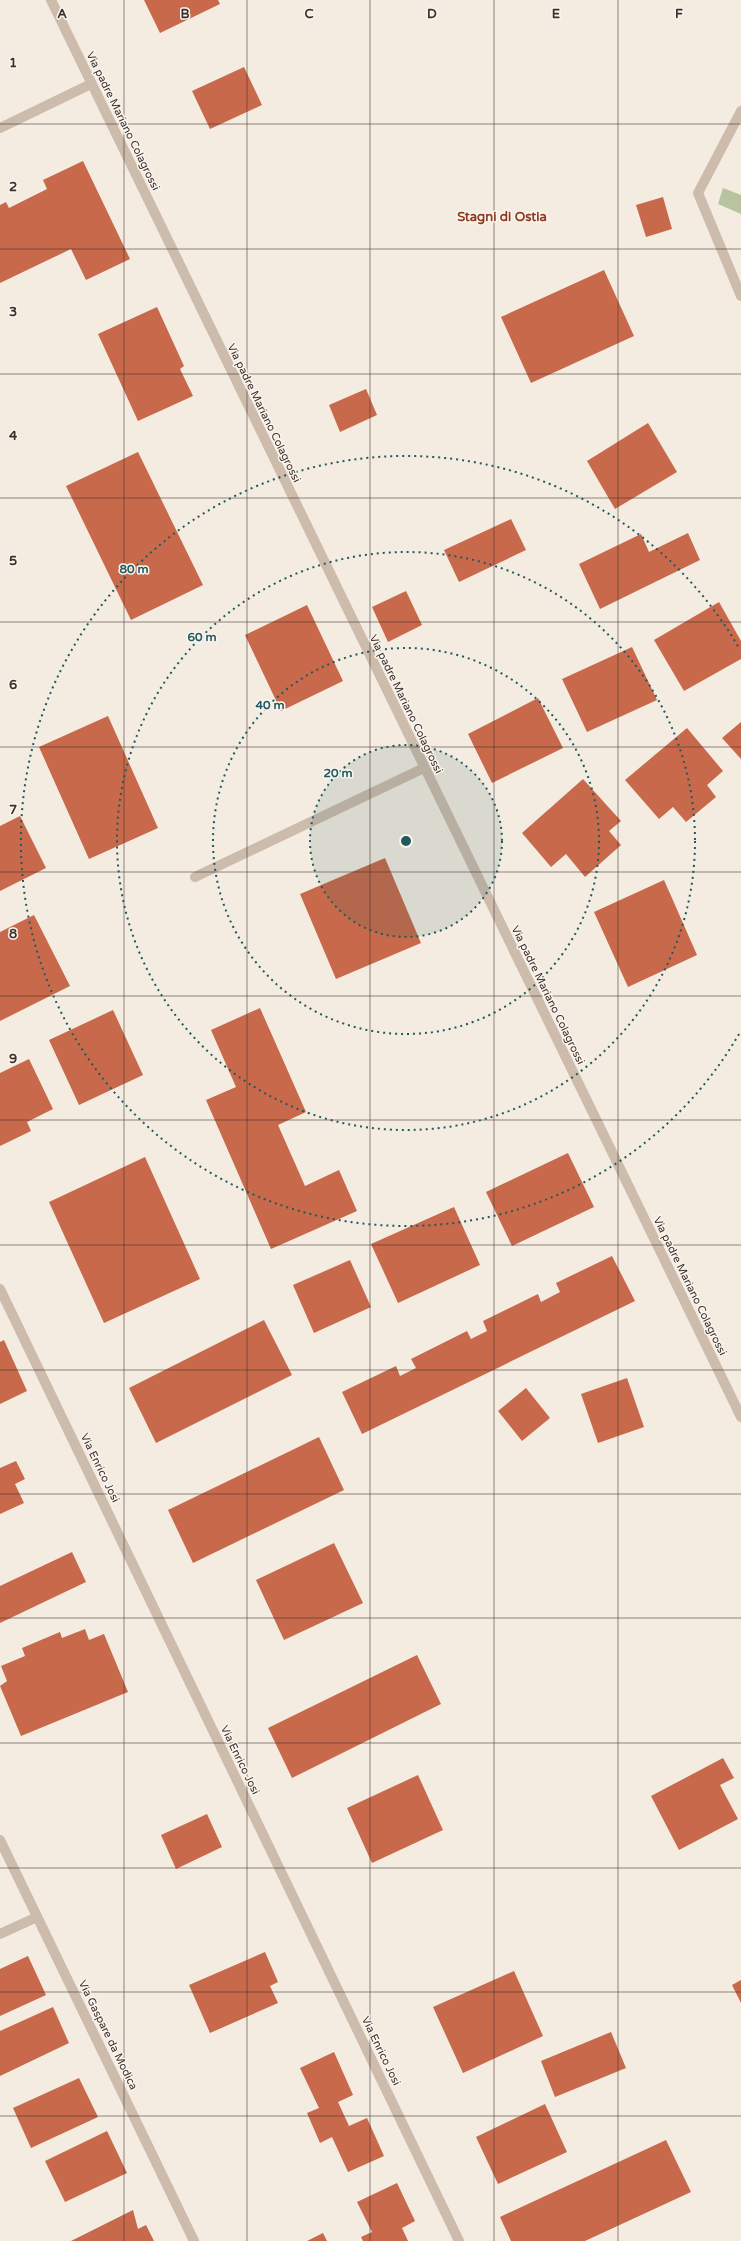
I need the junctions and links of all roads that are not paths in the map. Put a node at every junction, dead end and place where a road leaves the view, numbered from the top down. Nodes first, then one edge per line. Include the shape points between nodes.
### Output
1 (51, 0) edge
2 (91, 84) junction
3 (741, 111) edge
4 (0, 128) edge
5 (741, 296) edge
6 (424, 768) junction
7 (196, 877) dead end
8 (0, 1289) edge
9 (741, 1417) edge
10 (0, 1840) edge
11 (37, 1917) junction
12 (0, 1934) edge
13 (194, 2241) edge
14 (459, 2241) edge

1 - 2 street, Via padre Mariano Colagrossi
2 - 4 street
2 - 6 street, Via padre Mariano Colagrossi
3 - 5 street via 698,193
6 - 7 street
6 - 9 street, Via padre Mariano Colagrossi
8 - 14 street, Via Enrico Josi
10 - 11 street, Via Gaspare da Modica
11 - 12 street
11 - 13 street, Via Gaspare da Modica

